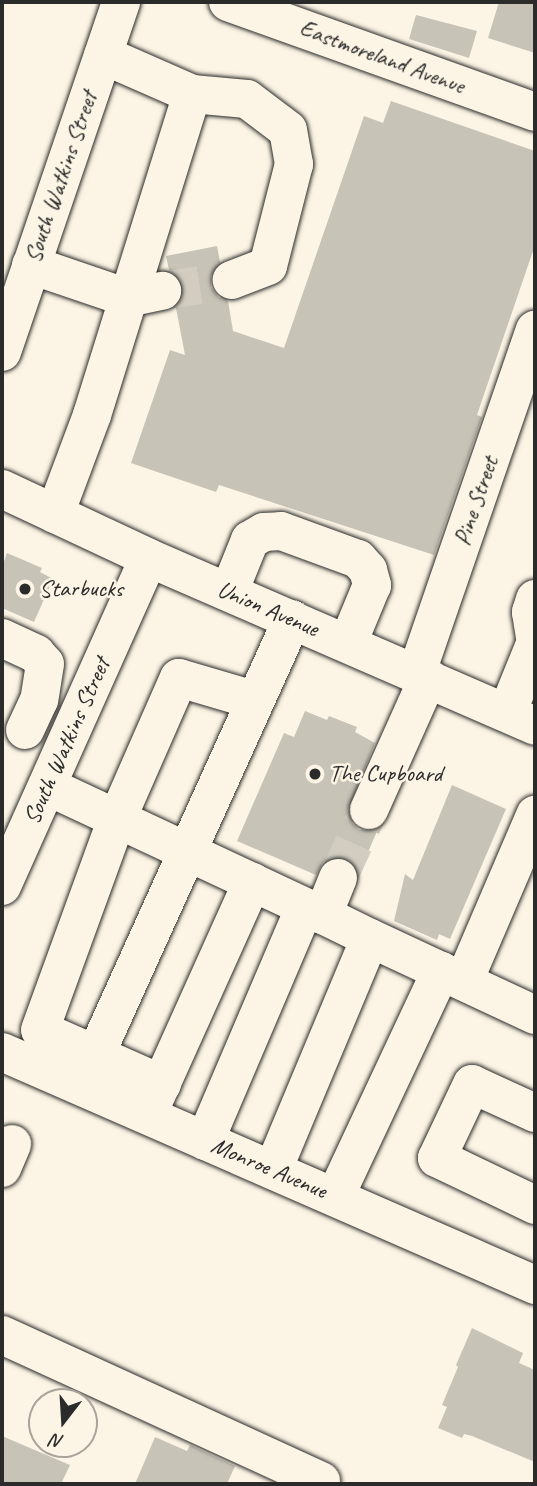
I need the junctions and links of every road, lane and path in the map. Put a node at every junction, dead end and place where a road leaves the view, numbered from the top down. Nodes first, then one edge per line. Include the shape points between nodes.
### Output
1 (121, 2) edge
2 (228, 2) edge
3 (103, 55) junction
4 (192, 94) junction
5 (535, 112) edge
6 (31, 265) junction
7 (232, 280) tunnel mouth
8 (145, 295) junction
9 (535, 330) edge
10 (2, 352) edge
11 (2, 489) edge
12 (55, 514) junction
13 (149, 558) junction
14 (229, 592) junction
15 (535, 600) edge
16 (292, 619) junction
17 (535, 637) edge
18 (2, 638) edge
19 (348, 643) junction
20 (535, 643) edge
21 (422, 675) junction
22 (254, 699) junction
23 (521, 719) edge
24 (14, 724) edge
25 (64, 747) junction
26 (47, 786) junction
27 (369, 810) tunnel mouth
28 (117, 819) junction
29 (533, 821) edge
30 (186, 852) junction
31 (338, 878) tunnel mouth
32 (252, 882) junction
33 (2, 886) edge
34 (314, 911) junction
35 (370, 938) junction
36 (453, 976) junction
37 (535, 1014) edge
38 (2, 1052) edge
39 (96, 1054) junction
40 (155, 1100) junction
41 (535, 1113) edge
42 (205, 1141) junction
43 (273, 1170) junction
44 (335, 1197) junction
45 (535, 1205) edge
46 (535, 1285) edge
47 (2, 1335) edge
48 (321, 1480) dead end

1 - 3 street, South Watkins Street
2 - 5 street, Eastmoreland Avenue
3 - 4 street
3 - 6 street, South Watkins Street
4 - 7 street via 247,99 288,130 293,164 268,265
4 - 8 street
6 - 8 street
6 - 10 street, South Watkins Street
8 - 12 street
9 - 21 street, Pine Street
11 - 12 street, Union Avenue
12 - 13 street, Union Avenue
13 - 14 street, Union Avenue
13 - 25 street, South Watkins Street
14 - 16 street, Union Avenue
14 - 19 street via 250,540 264,532 281,531 358,559 368,570 372,585
15 - 17 street via 531,612
16 - 19 street, Union Avenue
16 - 22 street
18 - 24 street via 36,654 45,664 39,700
19 - 21 street, Union Avenue
20 - 23 street
21 - 23 street, Union Avenue
21 - 27 street, Pine Street
22 - 28 street via 179,678
22 - 30 street
24 - 25 street
25 - 26 street, South Watkins Street
26 - 28 street
26 - 33 street, South Watkins Street
28 - 30 street
28 - 39 street via 40,1030
29 - 36 street
30 - 32 street
30 - 39 street
31 - 34 street
32 - 34 street
32 - 40 street
34 - 35 street
34 - 42 street
35 - 36 street
35 - 43 street
36 - 37 street
36 - 44 street
38 - 40 street, Monroe Avenue
39 - 40 street
40 - 42 street, Monroe Avenue
41 - 45 street via 472,1084 437,1158
42 - 43 street, Monroe Avenue
43 - 44 street, Monroe Avenue
44 - 46 street, Monroe Avenue
47 - 48 street

